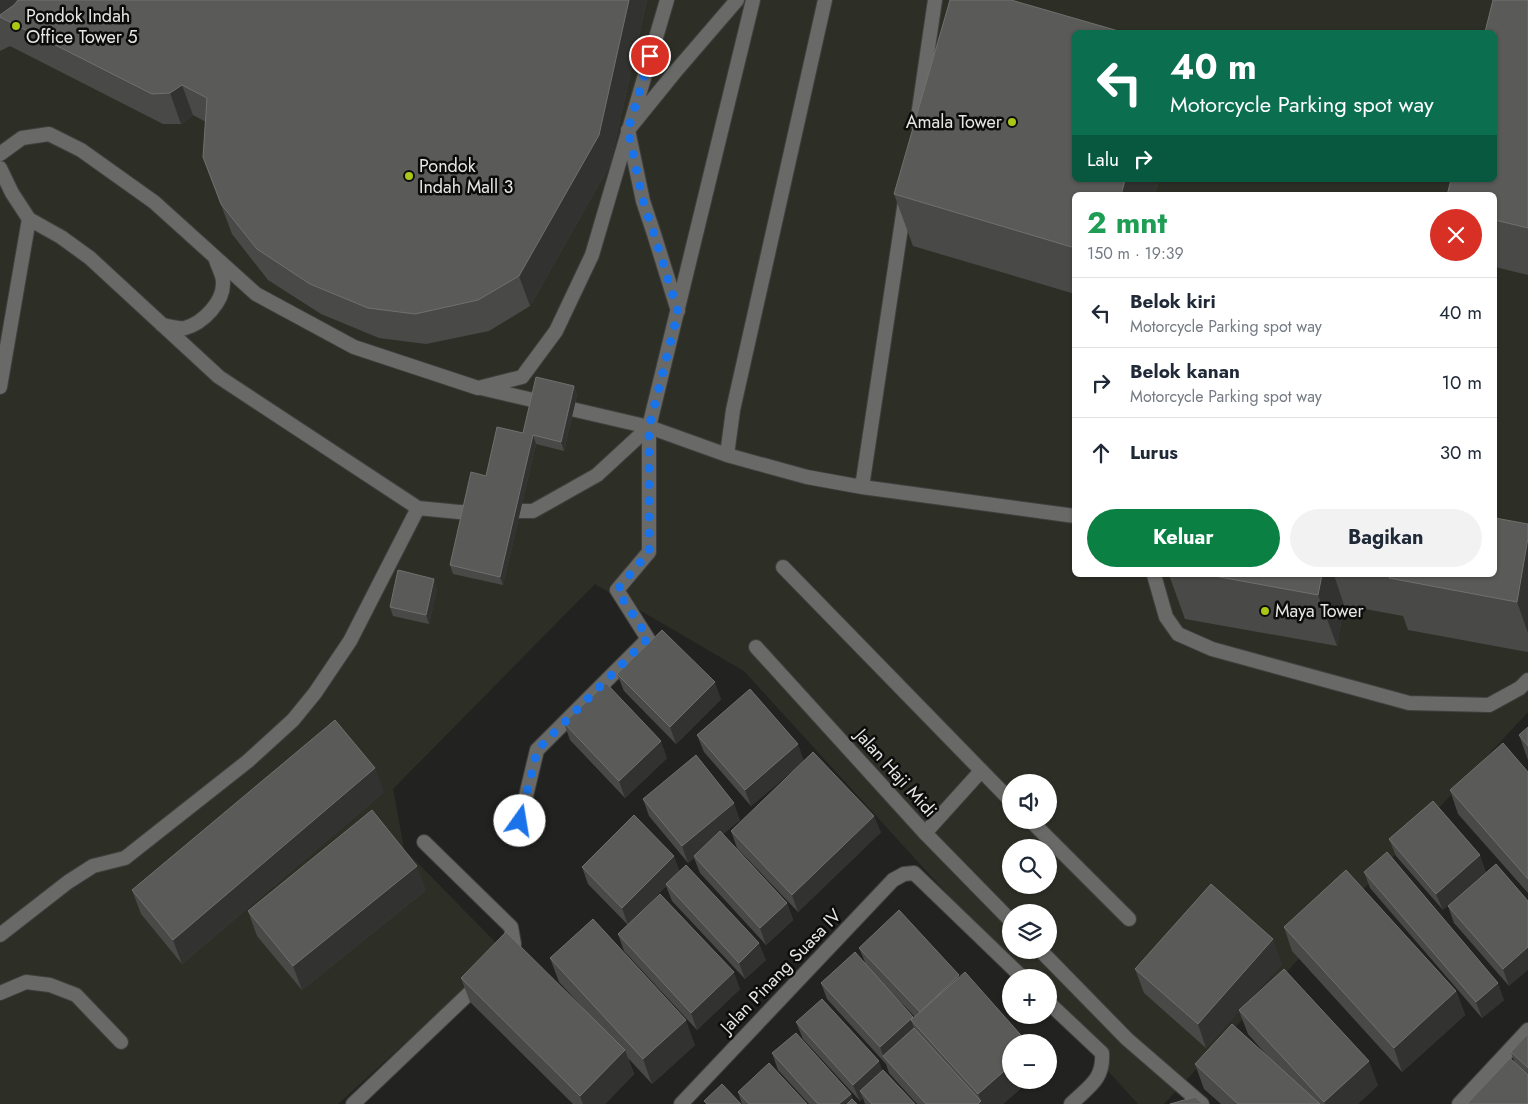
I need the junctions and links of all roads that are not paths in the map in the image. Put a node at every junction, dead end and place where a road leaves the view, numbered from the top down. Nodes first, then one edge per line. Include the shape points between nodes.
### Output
1 (667, 0) edge
2 (737, 0) edge
3 (753, 0) edge
4 (825, 0) edge
5 (935, 0) edge
6 (628, 130) junction
7 (914, 138) edge
8 (0, 154) edge
9 (0, 168) edge
10 (907, 187) edge
11 (29, 219) junction
12 (216, 259) junction
13 (678, 312) junction
14 (162, 325) junction
15 (0, 387) edge
16 (478, 388) junction
17 (649, 427) junction
18 (727, 455) junction
19 (862, 487) junction
20 (418, 508) junction
21 (1072, 516) edge
22 (783, 567) dead end
23 (1155, 577) edge
24 (756, 648) dead end
25 (1528, 680) edge
26 (981, 771) junction
27 (1002, 792) edge
28 (520, 821) dead end
29 (1039, 829) edge
30 (925, 833) junction
31 (424, 842) dead end
32 (1002, 912) edge
33 (1129, 920) dead end
34 (0, 935) edge
35 (1049, 959) edge
36 (1014, 969) edge
37 (0, 993) edge
38 (1057, 1010) edge
39 (1528, 1030) edge
40 (121, 1042) dead end
41 (353, 1104) edge
42 (681, 1104) edge
43 (1071, 1104) edge
44 (1202, 1104) edge
45 (1459, 1104) edge

1 - 6 street
2 - 6 street
3 - 13 street
4 - 18 street via 733,410
5 - 7 street
6 - 13 street via 643,201
6 - 16 street via 592,255 556,331 522,377
8 - 12 street via 22,138 49,134 82,150 154,202
9 - 11 street
10 - 19 street
11 - 14 street via 90,258
11 - 15 street
12 - 14 street via 223,283 211,312 184,328
12 - 16 street via 256,294 354,347
13 - 17 street
14 - 20 street via 218,377
16 - 17 street
17 - 18 street
17 - 20 street via 597,475 533,511 459,512
17 - 28 street via 649,552 617,590 648,638 537,750
18 - 19 street via 807,477
19 - 21 street
20 - 34 street via 350,641 316,693 293,720 248,761 125,858 93,866
22 - 26 street
23 - 25 street via 1166,617 1178,634 1212,649 1409,704 1489,705
24 - 30 street, Jalan Haji Midi
26 - 27 street
26 - 30 street
29 - 33 street
30 - 32 street, Jalan Haji Midi
31 - 41 street via 511,927 514,944 502,962
35 - 44 street via 1128,1039
36 - 42 street, Jalan Pinang Suasa IV via 914,873 904,874 893,880
37 - 40 street via 26,982 50,985 76,995
38 - 43 street via 1102,1054 1103,1065 1098,1078
39 - 45 street

